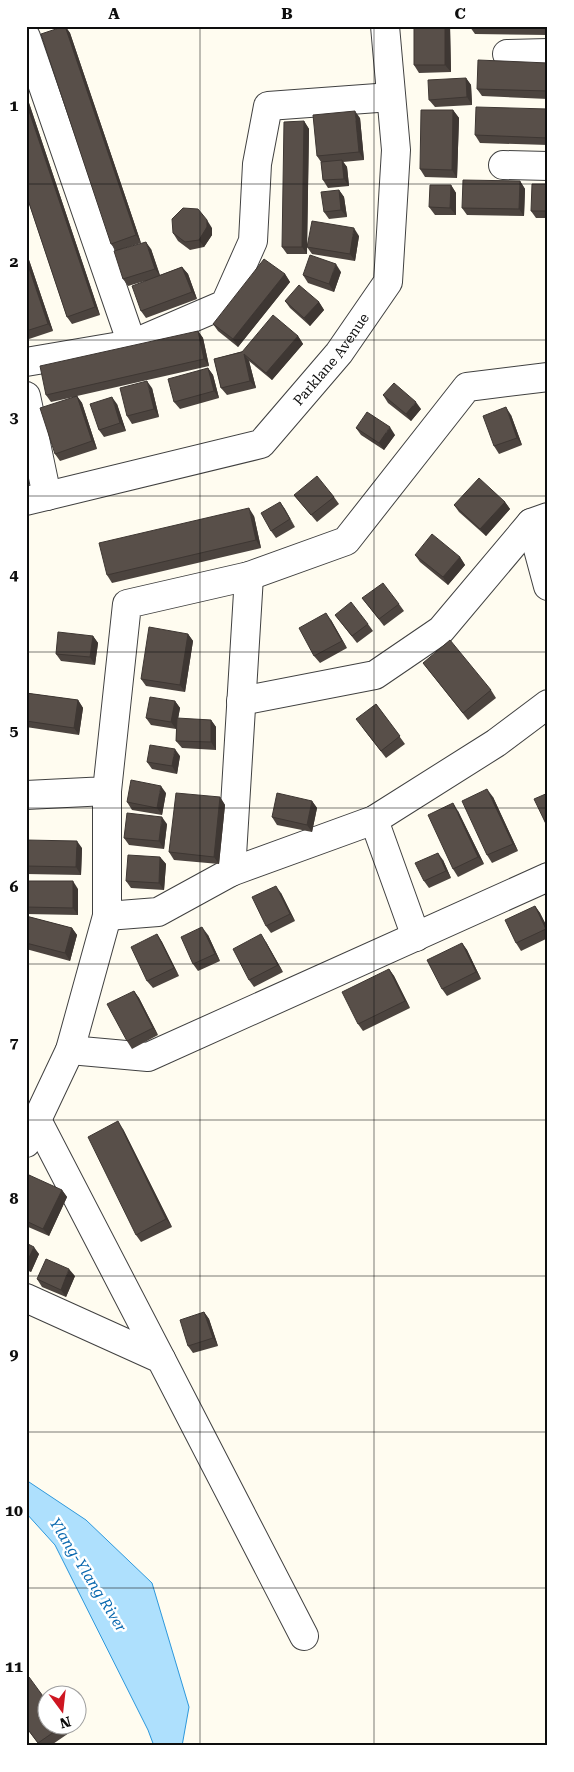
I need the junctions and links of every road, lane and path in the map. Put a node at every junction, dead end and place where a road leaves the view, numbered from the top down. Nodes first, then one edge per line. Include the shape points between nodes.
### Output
1 (385, 26) edge
2 (26, 37) edge
3 (548, 53) edge
4 (507, 54) dead end
5 (391, 97) junction
6 (503, 165) dead end
7 (548, 166) edge
8 (132, 344) junction
9 (26, 362) edge
10 (548, 376) edge
11 (26, 396) edge
12 (37, 498) edge
13 (539, 520) edge
14 (249, 576) junction
15 (548, 586) edge
16 (242, 701) junction
17 (548, 704) edge
18 (107, 791) junction
19 (26, 795) edge
20 (374, 820) junction
21 (231, 872) junction
22 (548, 878) edge
23 (107, 916) junction
24 (416, 936) junction
25 (70, 1050) junction
26 (32, 1131) edge
27 (26, 1298) edge
28 (161, 1359) junction
29 (304, 1636) dead end

1 - 5 street, Parklane Avenue
2 - 8 street
3 - 4 street
5 - 8 street via 268,106 257,164 253,241 225,304
5 - 12 street, Parklane Avenue via 396,150 388,282 340,353 261,444
6 - 7 street
8 - 9 street
10 - 14 street via 467,388 346,541
11 - 12 street
13 - 15 street
13 - 16 street via 440,630 375,675
14 - 16 street
14 - 18 street via 127,604
16 - 21 street
17 - 20 street via 496,743
18 - 19 street
18 - 23 street
20 - 21 street
20 - 24 street
21 - 23 street via 158,912
22 - 24 street
23 - 25 street
24 - 25 street via 148,1057
25 - 26 street
26 - 28 street
27 - 28 street
28 - 29 street

